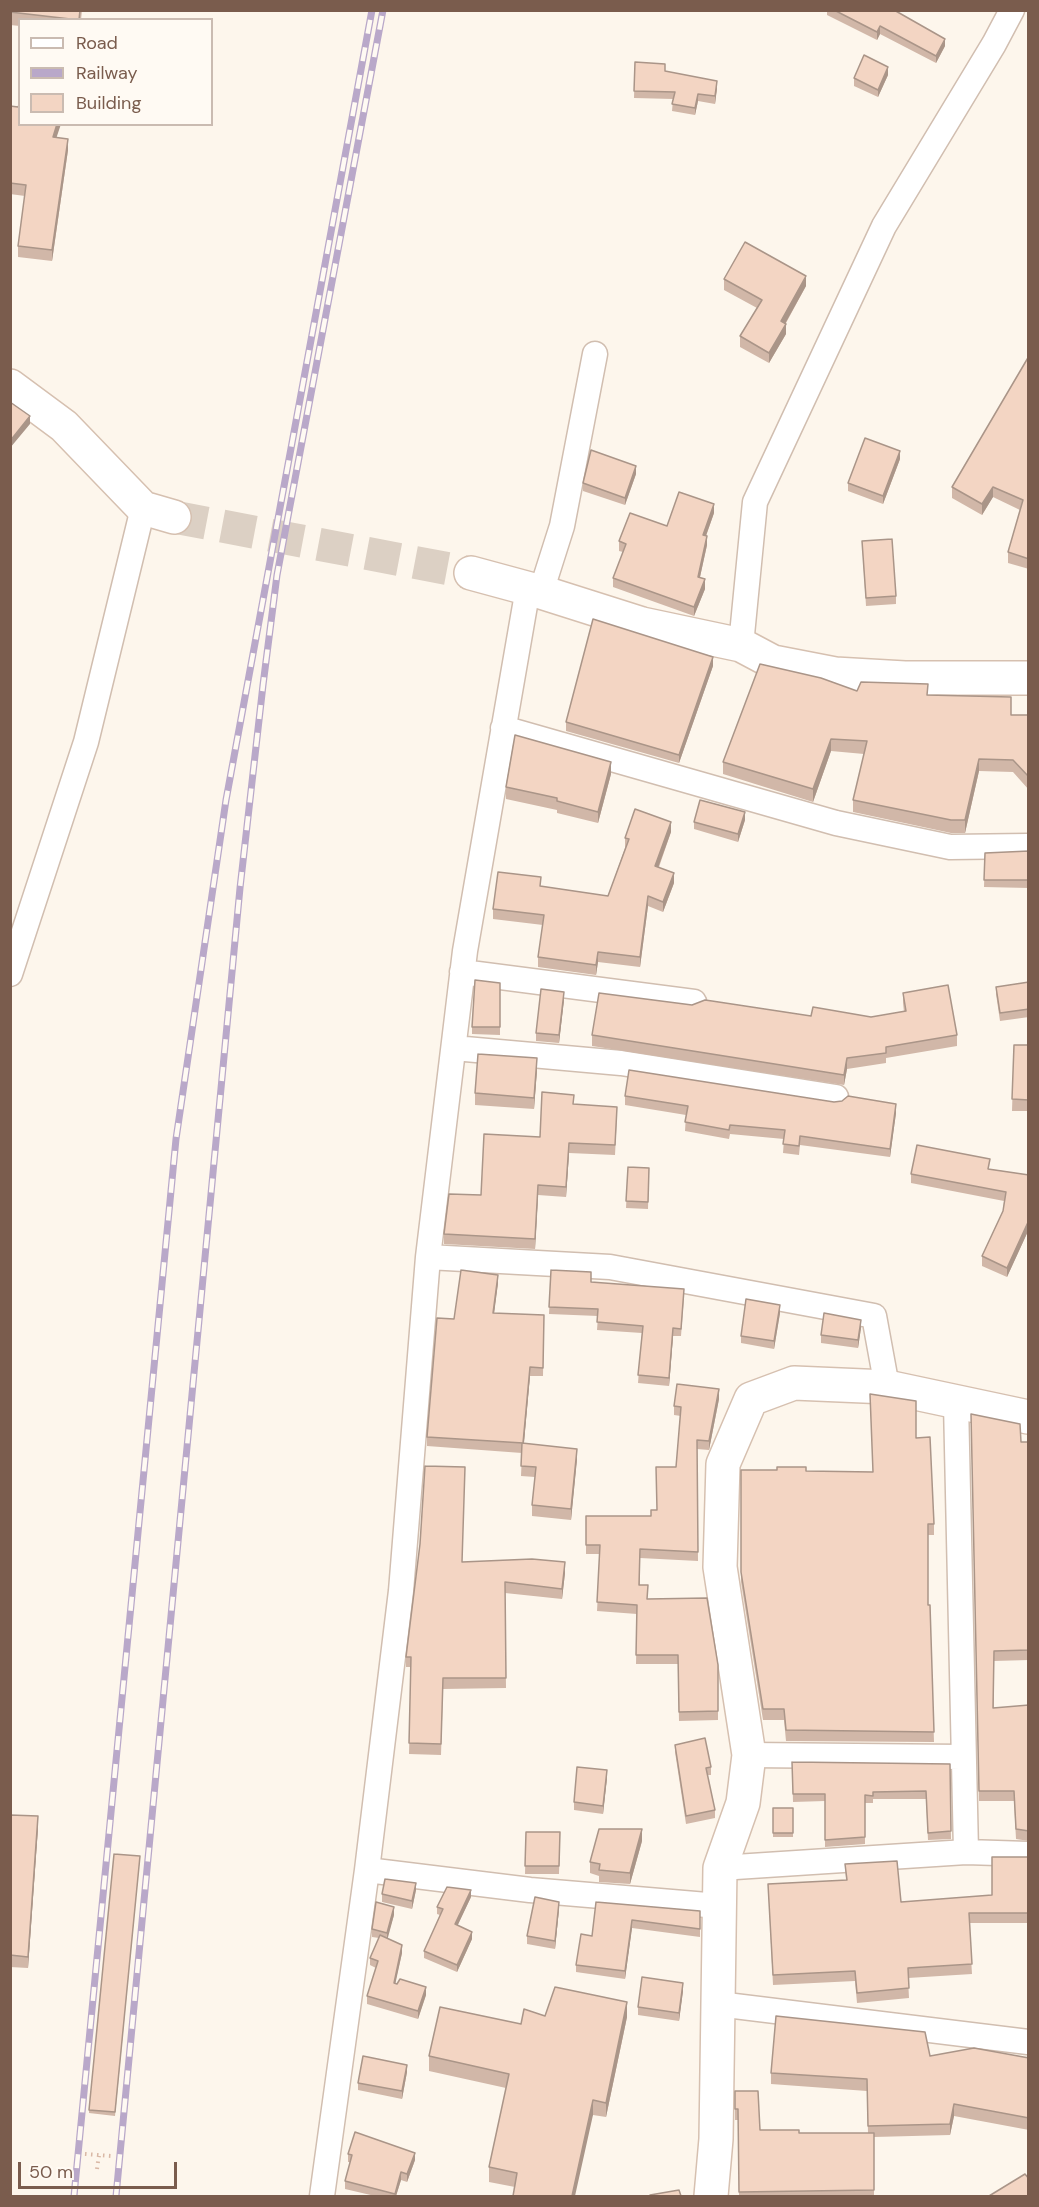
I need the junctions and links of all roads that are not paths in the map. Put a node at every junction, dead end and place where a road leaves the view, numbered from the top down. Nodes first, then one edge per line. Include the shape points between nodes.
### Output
1 (1012, 10) edge
2 (595, 354) dead end
3 (10, 386) edge
4 (143, 508) junction
5 (174, 517) tunnel mouth
6 (471, 573) tunnel mouth
7 (534, 590) junction
8 (741, 645) junction
9 (1029, 678) edge
10 (504, 728) junction
11 (1029, 846) edge
12 (462, 972) junction
13 (10, 974) edge
14 (694, 1002) edge
15 (454, 1048) junction
16 (836, 1097) dead end
17 (428, 1257) junction
18 (887, 1387) junction
19 (956, 1403) junction
20 (1029, 1417) edge
21 (749, 1755) junction
22 (962, 1757) junction
23 (966, 1852) junction
24 (1029, 1854) edge
25 (720, 1868) junction
26 (367, 1870) junction
27 (719, 1906) junction
28 (718, 2004) junction
29 (1029, 2042) edge
30 (322, 2196) edge
31 (711, 2196) edge

1 - 8 street via 884,226 755,502
2 - 7 street via 562,526
3 - 4 street via 64,426
4 - 5 street
4 - 13 street via 86,742
6 - 7 street
7 - 8 street via 642,624
7 - 10 street
8 - 9 street via 773,662 835,674
10 - 11 street via 836,823 950,847
10 - 12 street
12 - 14 street
12 - 15 street
15 - 16 street via 621,1064
15 - 17 street
17 - 18 street via 609,1267 874,1316
17 - 26 street via 401,1591
18 - 19 street
18 - 21 street via 795,1383 751,1399 723,1464 720,1567
19 - 20 street
19 - 22 street
21 - 22 street
21 - 25 street via 743,1803
22 - 23 street
23 - 24 street
23 - 25 street
25 - 27 street
26 - 27 street via 530,1890
26 - 30 street
27 - 28 street
28 - 29 street
28 - 31 street

